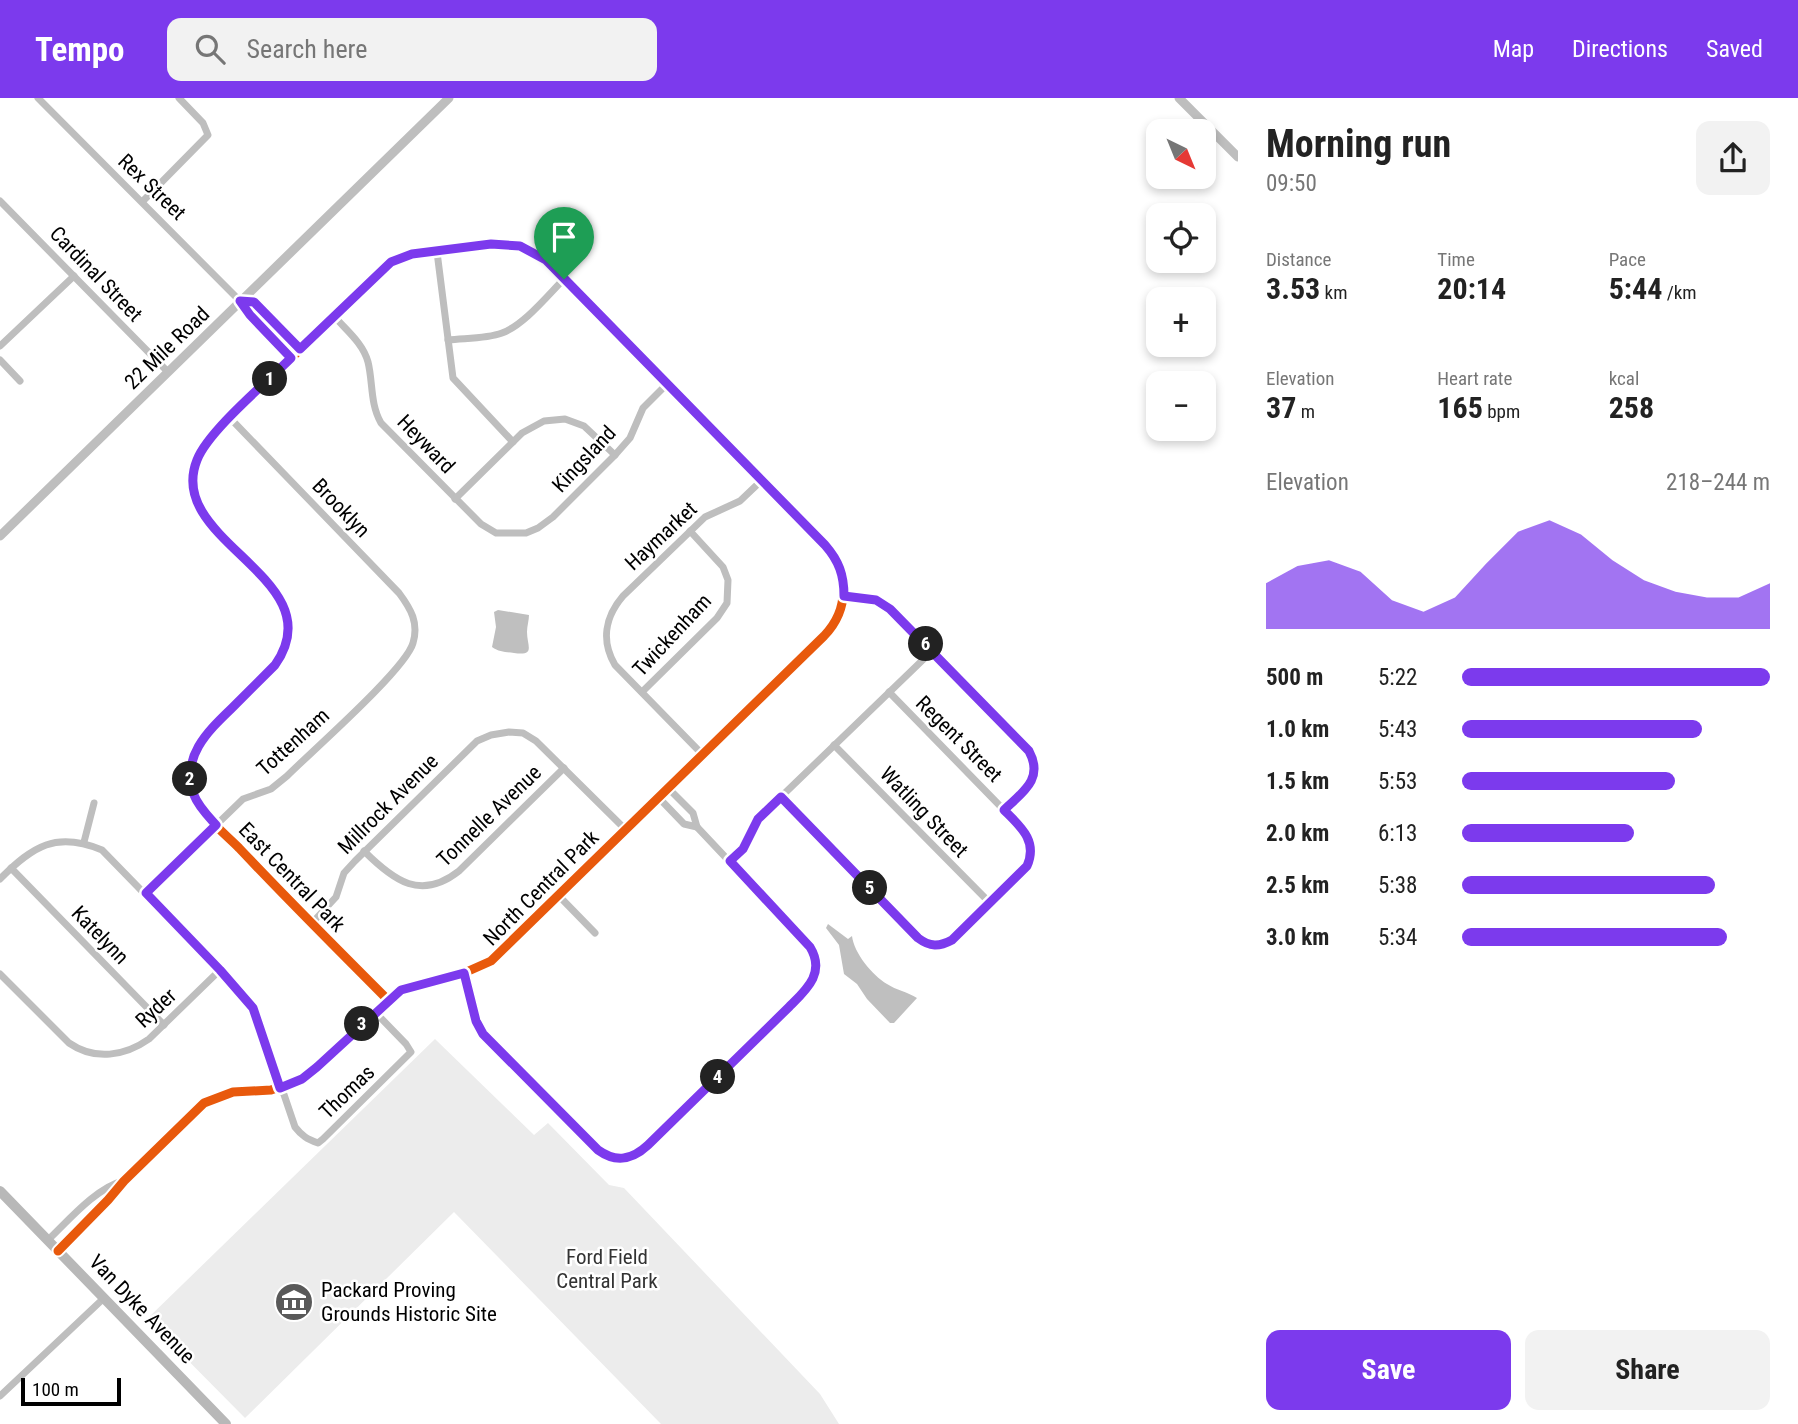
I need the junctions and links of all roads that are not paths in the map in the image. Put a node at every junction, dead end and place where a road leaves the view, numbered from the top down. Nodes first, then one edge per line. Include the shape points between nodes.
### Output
1 (38, 98) edge
2 (179, 98) edge
3 (449, 98) edge
4 (1179, 98) edge
5 (1238, 157) edge
6 (0, 201) edge
7 (143, 201) junction
8 (437, 252) junction
9 (74, 276) junction
10 (564, 279) junction
11 (240, 301) junction
12 (334, 316) junction
13 (448, 340) junction
14 (0, 346) edge
15 (300, 349) junction
16 (291, 358) junction
17 (0, 360) edge
18 (168, 372) junction
19 (20, 381) dead end
20 (667, 384) junction
21 (230, 418) junction
22 (513, 442) junction
23 (615, 455) junction
24 (762, 480) junction
25 (455, 499) junction
26 (2, 530) edge
27 (690, 531) junction
28 (508, 535) joint
29 (844, 596) junction
30 (415, 629) joint
31 (932, 650) junction
32 (642, 692) junction
33 (888, 692) junction
34 (834, 745) junction
35 (702, 754) junction
36 (564, 768) junction
37 (668, 788) junction
38 (659, 797) junction
39 (781, 797) junction
40 (681, 802) junction
41 (94, 803) dead end
42 (1004, 810) junction
43 (672, 811) junction
44 (216, 825) junction
45 (697, 827) junction
46 (625, 829) junction
47 (84, 842) junction
48 (364, 852) junction
49 (730, 861) junction
50 (11, 868) junction
51 (0, 879) edge
52 (146, 893) junction
53 (558, 895) junction
54 (989, 903) junction
55 (312, 923) junction
56 (595, 933) dead end
57 (220, 970) junction
58 (464, 973) junction
59 (0, 974) edge
60 (388, 1000) junction
61 (375, 1012) junction
62 (164, 1026) junction
63 (280, 1088) junction
64 (124, 1181) junction
65 (0, 1191) edge
66 (48, 1240) junction
67 (58, 1251) junction
68 (104, 1298) junction
69 (0, 1396) edge
70 (226, 1424) edge

1 - 7 street, Rex Street
2 - 7 street via 208,132
3 - 11 street, 22 Mile Road
4 - 5 street
6 - 9 street, Cardinal Street
7 - 11 street, Rex Street
8 - 10 street via 510,244 533,251
8 - 12 street via 391,262
8 - 13 street
9 - 14 street
9 - 18 street, Cardinal Street
10 - 13 street via 507,331
10 - 20 street
11 - 15 street via 254,302
11 - 16 street
11 - 18 street, 22 Mile Road
12 - 15 street
12 - 25 street, Heyward via 366,356 381,423
13 - 22 street via 453,378
15 - 16 street
16 - 21 street
17 - 19 street
18 - 26 street, 22 Mile Road
20 - 23 street, Kingsland via 643,408 630,438
20 - 24 street
21 - 30 street, Brooklyn via 400,593 413,614
21 - 44 street, East Central Park via 208,440 195,462 194,496 207,520 279,598 287,636 275,665 212,727 194,752 193,792
22 - 23 street via 528,428 565,419 589,429
22 - 25 street
23 - 28 street, Kingsland via 538,528
24 - 27 street, Haymarket via 740,501 709,513
24 - 29 street via 831,551 843,575
25 - 28 street, Heyward via 481,524
27 - 32 street, Haymarket via 614,606 608,619 607,648 615,665
27 - 32 street, Twickenham via 723,567 727,603
29 - 31 street via 884,603
29 - 35 street, North Central Park via 829,631
30 - 44 street, Tottenham via 406,657 388,677 276,786 243,799
31 - 33 street
31 - 42 street via 1035,762 1028,787
32 - 35 street
33 - 34 street
33 - 42 street, Regent Street
34 - 39 street
34 - 54 street, Watling Street
35 - 37 street, North Central Park
36 - 46 street
36 - 48 street, Tonnelle Avenue via 445,882 404,884
36 - 48 street, Millrock Avenue via 523,733 491,734 474,744
37 - 38 street, North Central Park
37 - 40 street
38 - 43 street
38 - 46 street, North Central Park
39 - 49 street via 758,819 743,849
39 - 54 street via 918,938 932,946 952,940
40 - 43 street
40 - 45 street via 693,813
41 - 47 street
42 - 54 street, Regent Street via 1028,838 1031,857
43 - 45 street via 684,824
44 - 52 street, Tottenham
44 - 55 street, East Central Park
45 - 49 street
46 - 53 street, North Central Park
47 - 50 street via 58,841 39,847
47 - 52 street via 102,850
48 - 55 street, Millrock Avenue via 344,873 333,901
49 - 58 street via 810,947 816,965 812,983 634,1156 608,1157 598,1150 483,1034
50 - 51 street
50 - 62 street, Katelynn
52 - 57 street
53 - 56 street
53 - 58 street, North Central Park via 491,961
55 - 60 street, East Central Park
57 - 62 street, Ryder
57 - 63 street via 253,1008
58 - 60 street, North Central Park via 408,988
59 - 62 street, Ryder via 82,1051 123,1053
60 - 61 street, North Central Park
61 - 63 street, North Central Park via 302,1079
61 - 63 street, Thomas via 411,1052 318,1143 295,1127
63 - 64 street, North Central Park via 233,1092 204,1103
64 - 66 street, North Central Park via 100,1192
64 - 67 street, North Central Park
65 - 66 main road, Van Dyke Avenue
66 - 67 main road, Van Dyke Avenue
67 - 68 main road, Van Dyke Avenue
68 - 69 street
68 - 70 main road, Van Dyke Avenue

